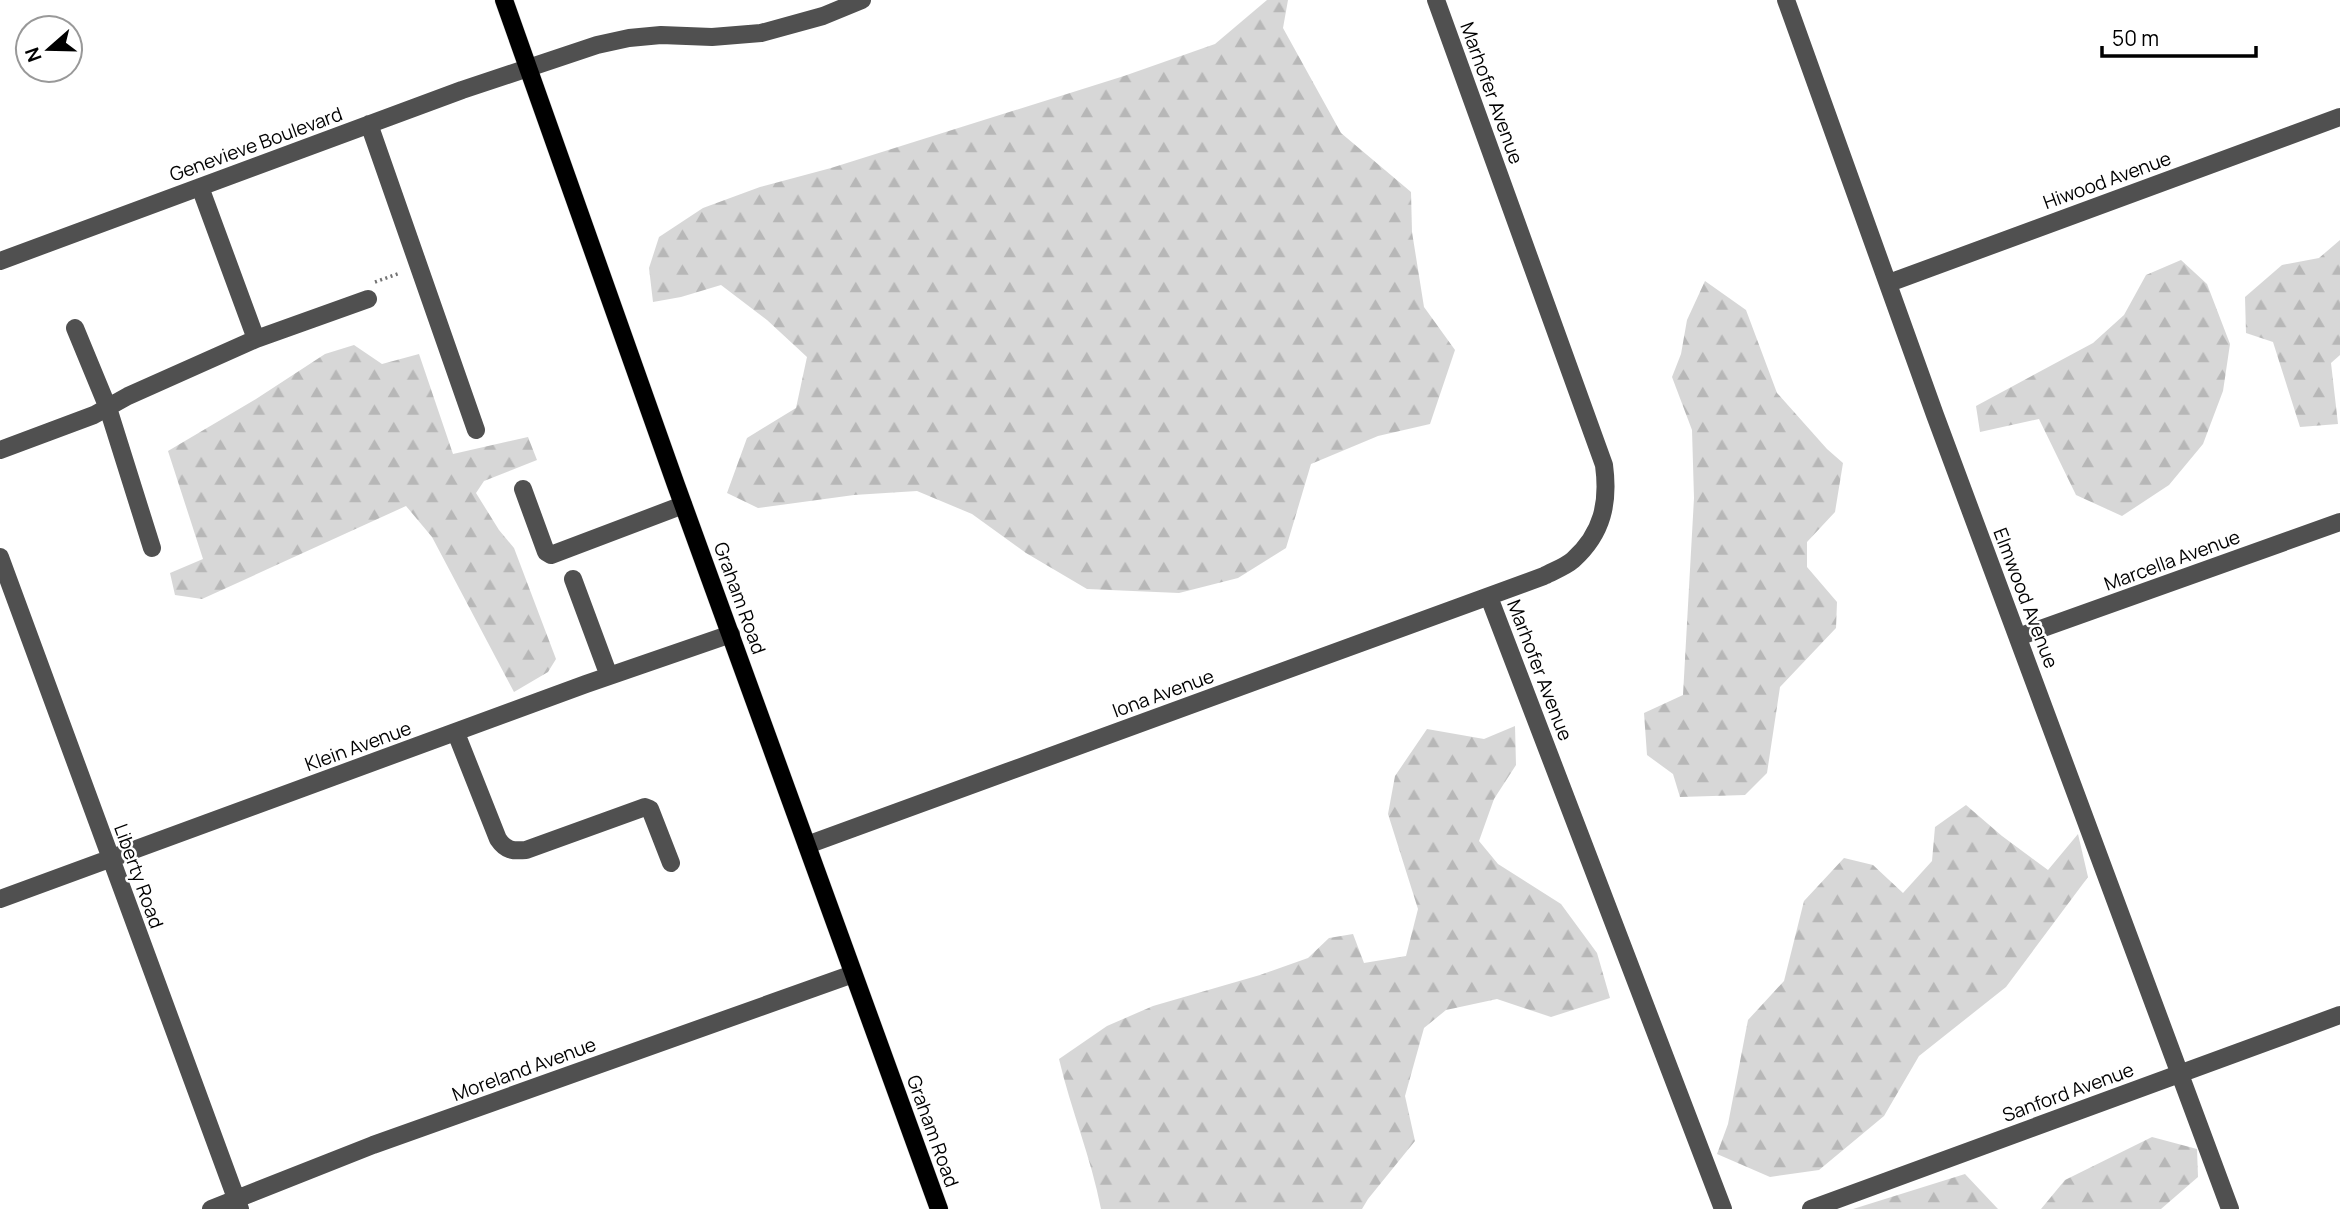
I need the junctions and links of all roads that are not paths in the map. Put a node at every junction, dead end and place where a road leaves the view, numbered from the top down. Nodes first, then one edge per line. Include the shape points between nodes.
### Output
1 (504, 0) edge
2 (862, 0) edge
3 (1436, 0) edge
4 (1786, 0) edge
5 (528, 68) junction
6 (2340, 117) edge
7 (369, 124) junction
8 (200, 187) junction
9 (0, 261) edge
10 (1889, 283) junction
11 (368, 299) road end
12 (75, 328) dead end
13 (256, 339) junction
14 (108, 408) junction
15 (476, 430) dead end
16 (0, 450) edge
17 (523, 489) dead end
18 (683, 505) junction
19 (2340, 522) edge
20 (152, 548) dead end
21 (0, 557) edge
22 (573, 579) dead end
23 (1489, 597) junction
24 (732, 634) junction
25 (2018, 637) junction
26 (609, 676) junction
27 (456, 733) junction
28 (807, 845) junction
29 (110, 857) junction
30 (671, 863) dead end
31 (0, 899) edge
32 (853, 975) junction
33 (2340, 1015) edge
34 (2180, 1074) junction
35 (238, 1204) edge
36 (211, 1209) edge
37 (939, 1209) edge
38 (1723, 1209) edge
39 (1811, 1209) edge
40 (2230, 1209) edge

1 - 5 main road, Graham Road
2 - 5 street, Genevieve Boulevard via 761,33 629,38
3 - 23 street, Marhofer Avenue via 1604,465 1608,491 1604,515 1572,561
4 - 10 street, Elmwood Avenue
5 - 7 street, Genevieve Boulevard
5 - 18 main road, Graham Road
6 - 10 street, Hiwood Avenue
7 - 8 street, Genevieve Boulevard
7 - 15 street
8 - 9 street, Genevieve Boulevard
8 - 13 street
10 - 25 street, Elmwood Avenue
11 - 13 street
12 - 14 street
13 - 14 street
14 - 16 street
14 - 20 street
17 - 18 street via 551,555
18 - 24 main road, Graham Road
19 - 25 street, Marcella Avenue
21 - 29 street, Liberty Road
22 - 26 street
23 - 28 street, Iona Avenue
23 - 38 street, Marhofer Avenue
24 - 26 street, Klein Avenue
24 - 28 main road, Graham Road
25 - 34 street, Elmwood Avenue
26 - 27 street, Klein Avenue
27 - 29 street, Klein Avenue
27 - 30 street via 504,848 526,850 645,807 650,809
28 - 32 main road, Graham Road
29 - 31 street, Klein Avenue
29 - 35 street, Liberty Road
32 - 35 street, Moreland Avenue via 373,1145
32 - 37 main road, Graham Road
33 - 34 street, Sanford Avenue
34 - 39 street, Sanford Avenue
34 - 40 street, Elmwood Avenue
35 - 36 street, Moreland Avenue

